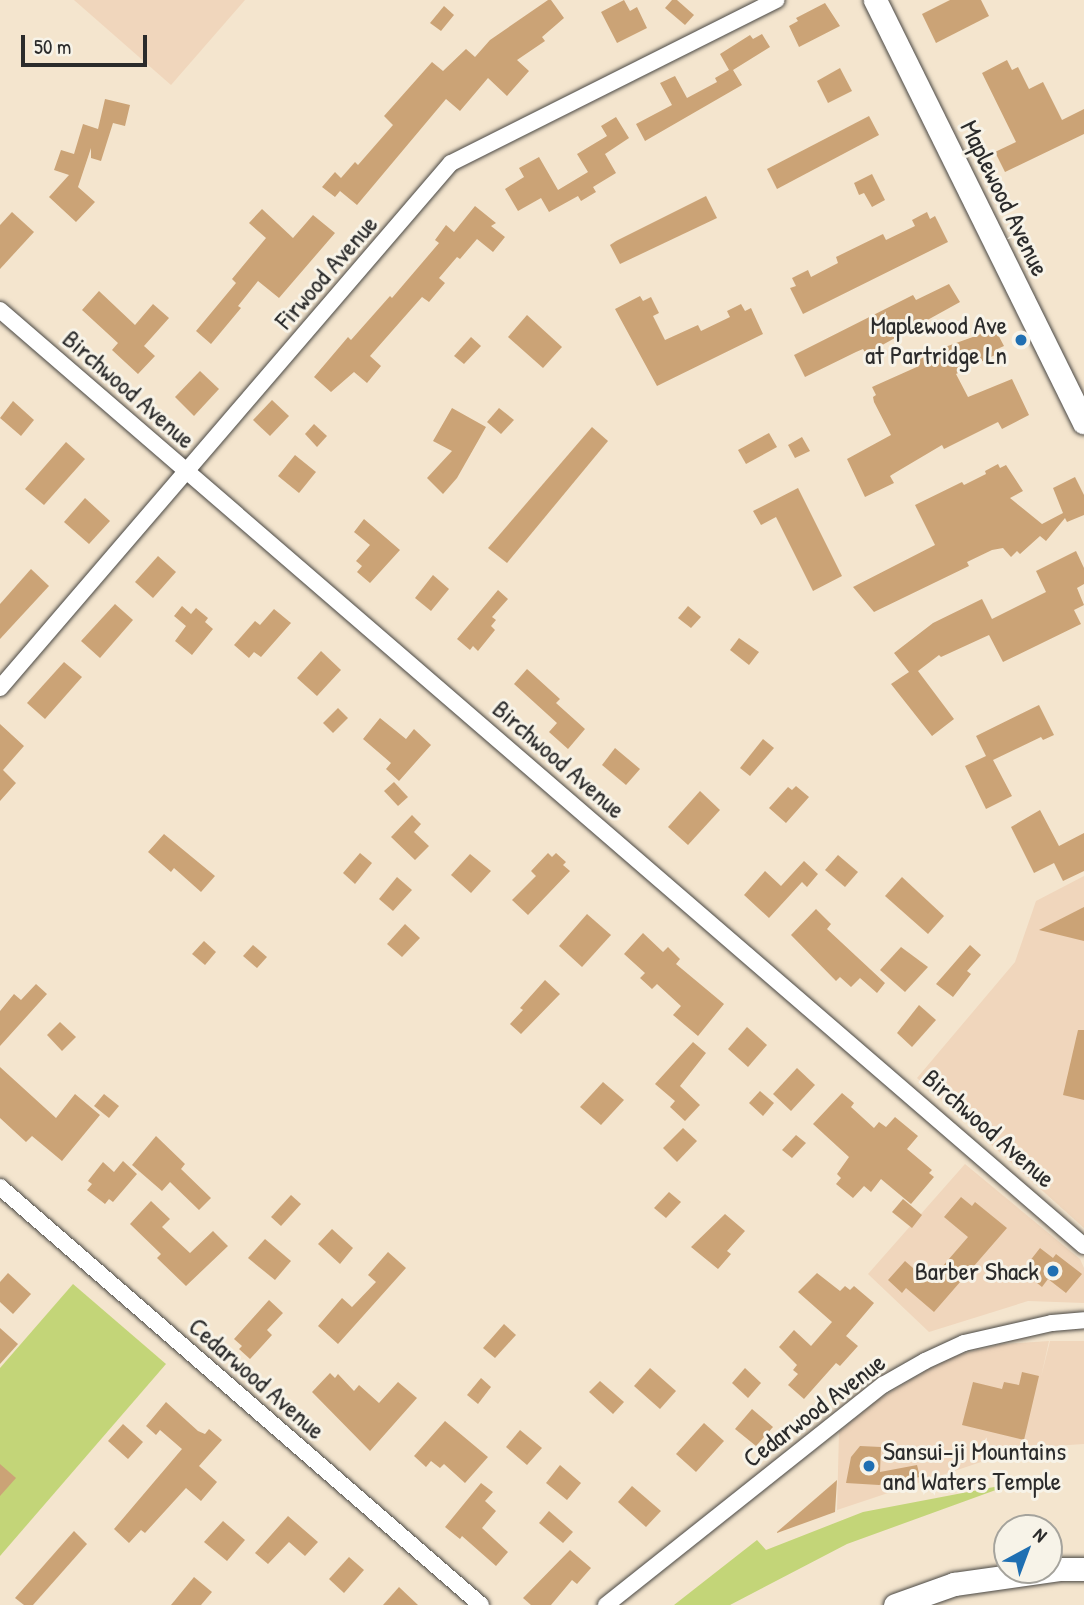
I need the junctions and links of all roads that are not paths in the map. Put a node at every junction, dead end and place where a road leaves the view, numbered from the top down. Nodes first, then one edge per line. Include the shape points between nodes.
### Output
1 (776, 0) edge
2 (875, 0) edge
3 (0, 310) edge
4 (1084, 422) edge
5 (187, 471) junction
6 (0, 688) edge
7 (0, 1187) edge
8 (1084, 1246) edge
9 (1084, 1320) edge
10 (1084, 1570) edge
11 (481, 1605) edge
12 (606, 1605) edge
13 (895, 1605) edge

1 - 5 street, Firwood Avenue via 451,163
2 - 4 street, Maplewood Avenue
3 - 5 street, Birchwood Avenue
5 - 6 street, Firwood Avenue
5 - 8 street, Birchwood Avenue
7 - 11 street, Cedarwood Avenue
9 - 12 street, Cedarwood Avenue via 964,1343 883,1385
10 - 13 street via 1059,1569 954,1584

